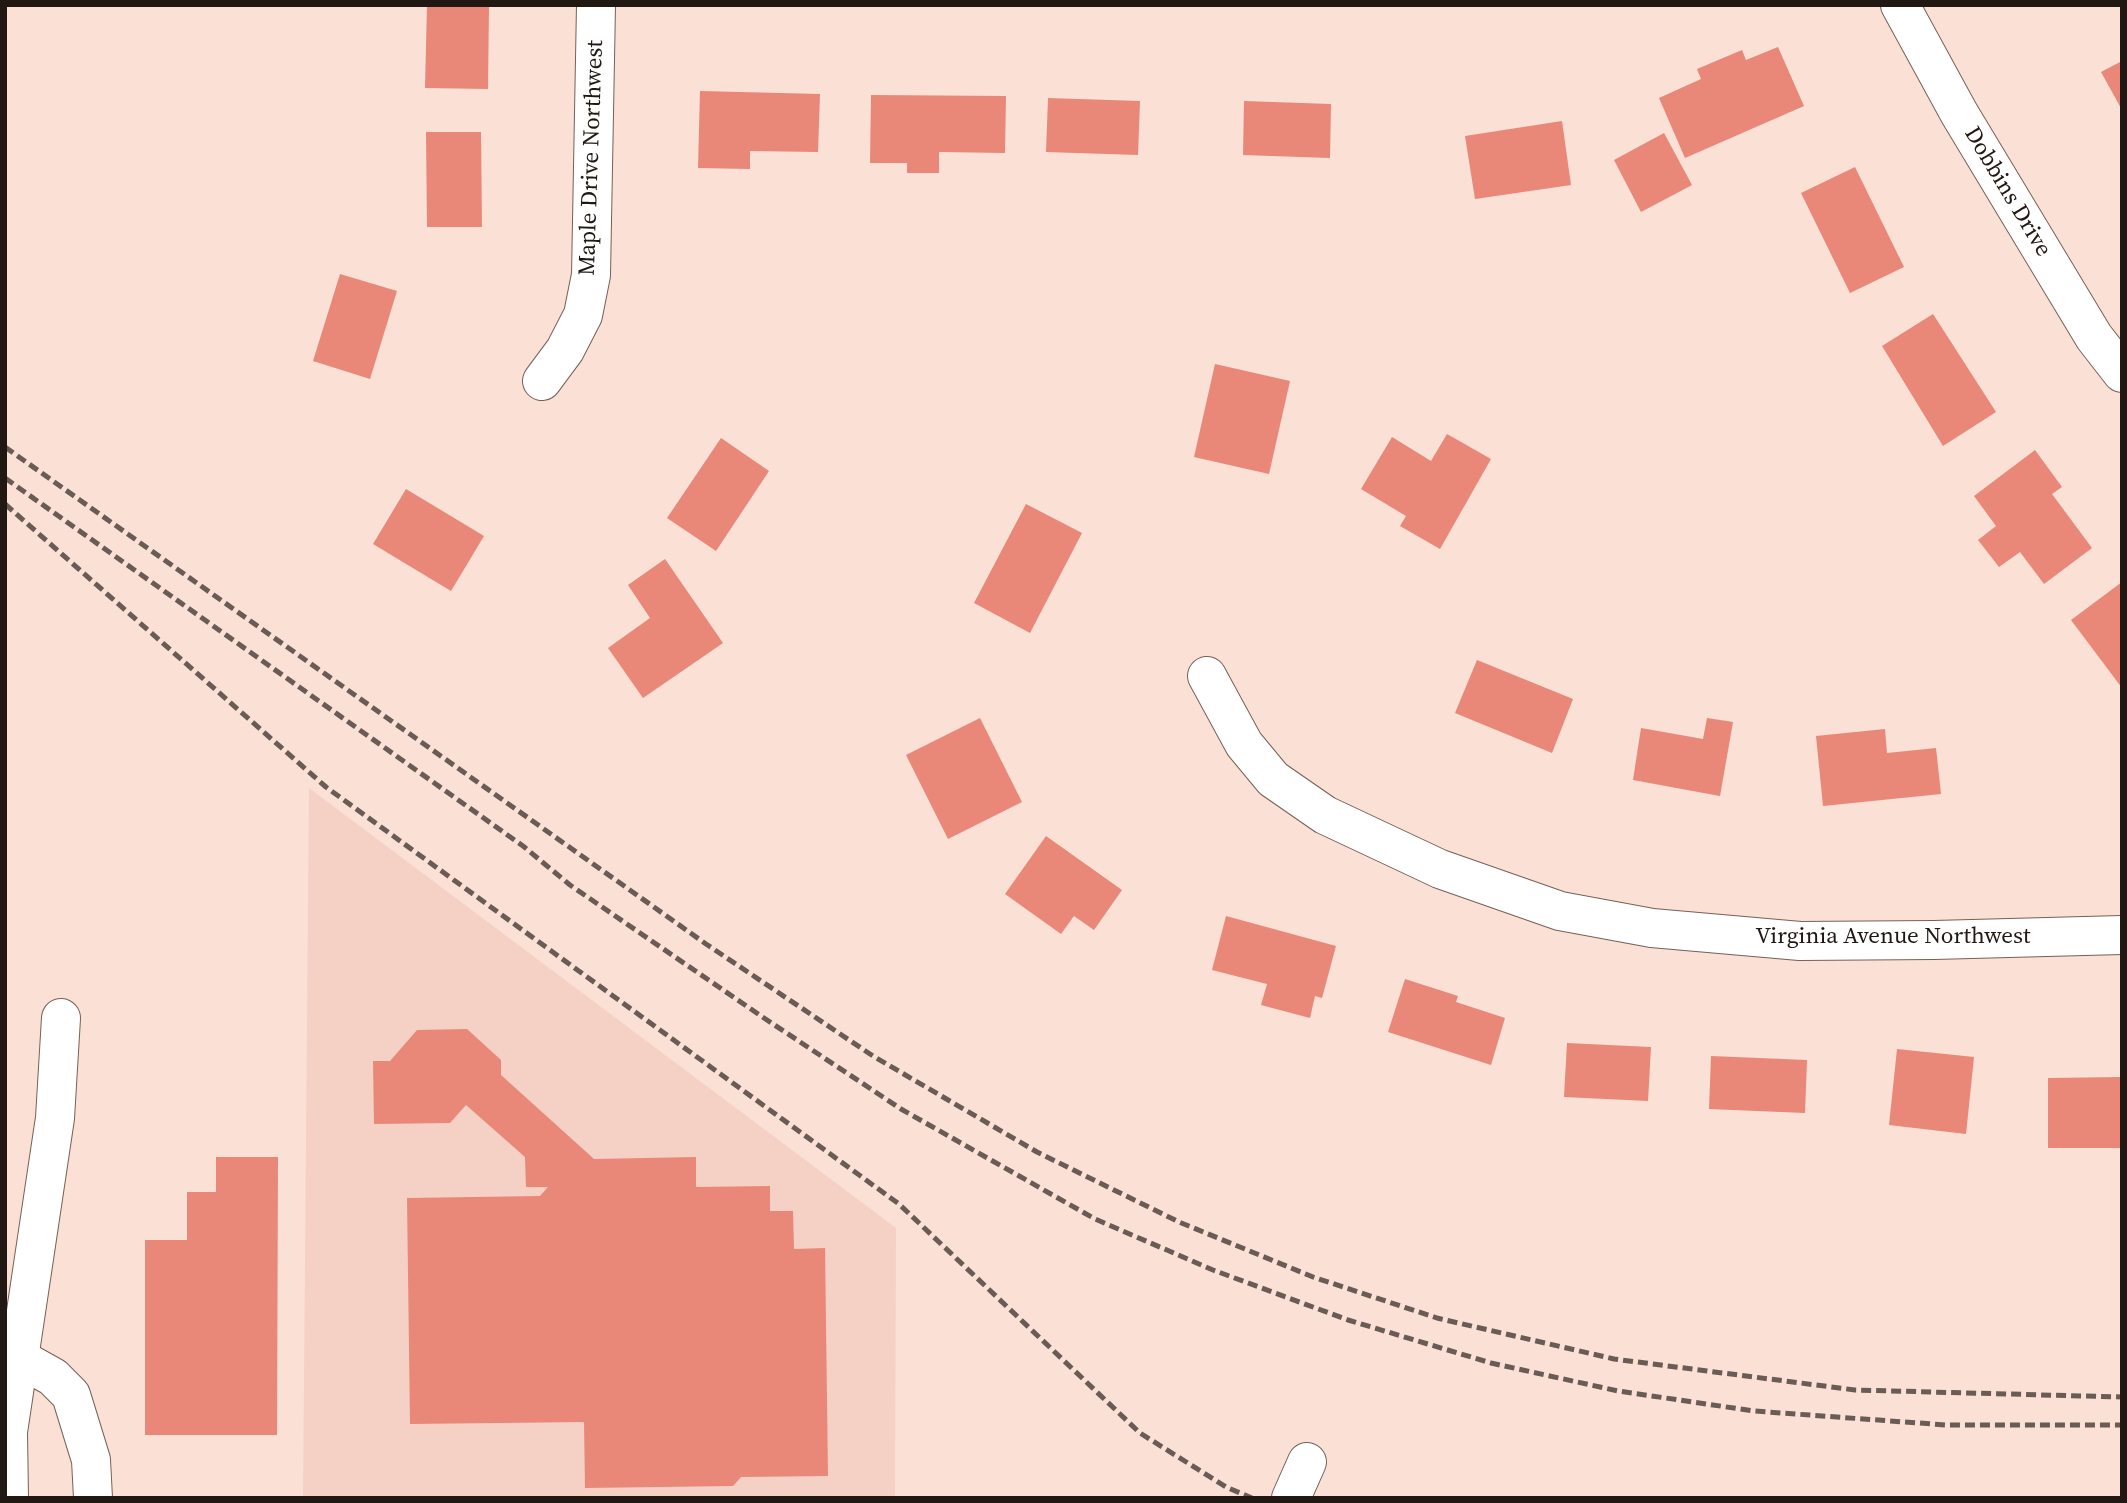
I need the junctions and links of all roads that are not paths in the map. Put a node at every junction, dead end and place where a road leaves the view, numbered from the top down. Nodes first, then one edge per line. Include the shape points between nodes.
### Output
1 (596, 5) edge
2 (1900, 5) edge
3 (2122, 373) edge
4 (542, 381) dead end
5 (1207, 676) dead end
6 (2122, 935) edge
7 (61, 1017) dead end
8 (19, 1357) junction
9 (1307, 1462) dead end
10 (9, 1498) edge
11 (93, 1498) edge
12 (1291, 1498) edge

1 - 4 street, Maple Drive Northwest via 591,275 583,315
2 - 3 street, Dobbins Drive via 1959,113 2094,337
5 - 6 street, Virginia Avenue Northwest via 1244,744 1273,779 1325,815 1440,869 1560,911 1652,928 1800,940
7 - 8 street via 55,1118
8 - 10 street via 8,1432
8 - 11 street via 53,1377 71,1395 91,1460
9 - 12 street

